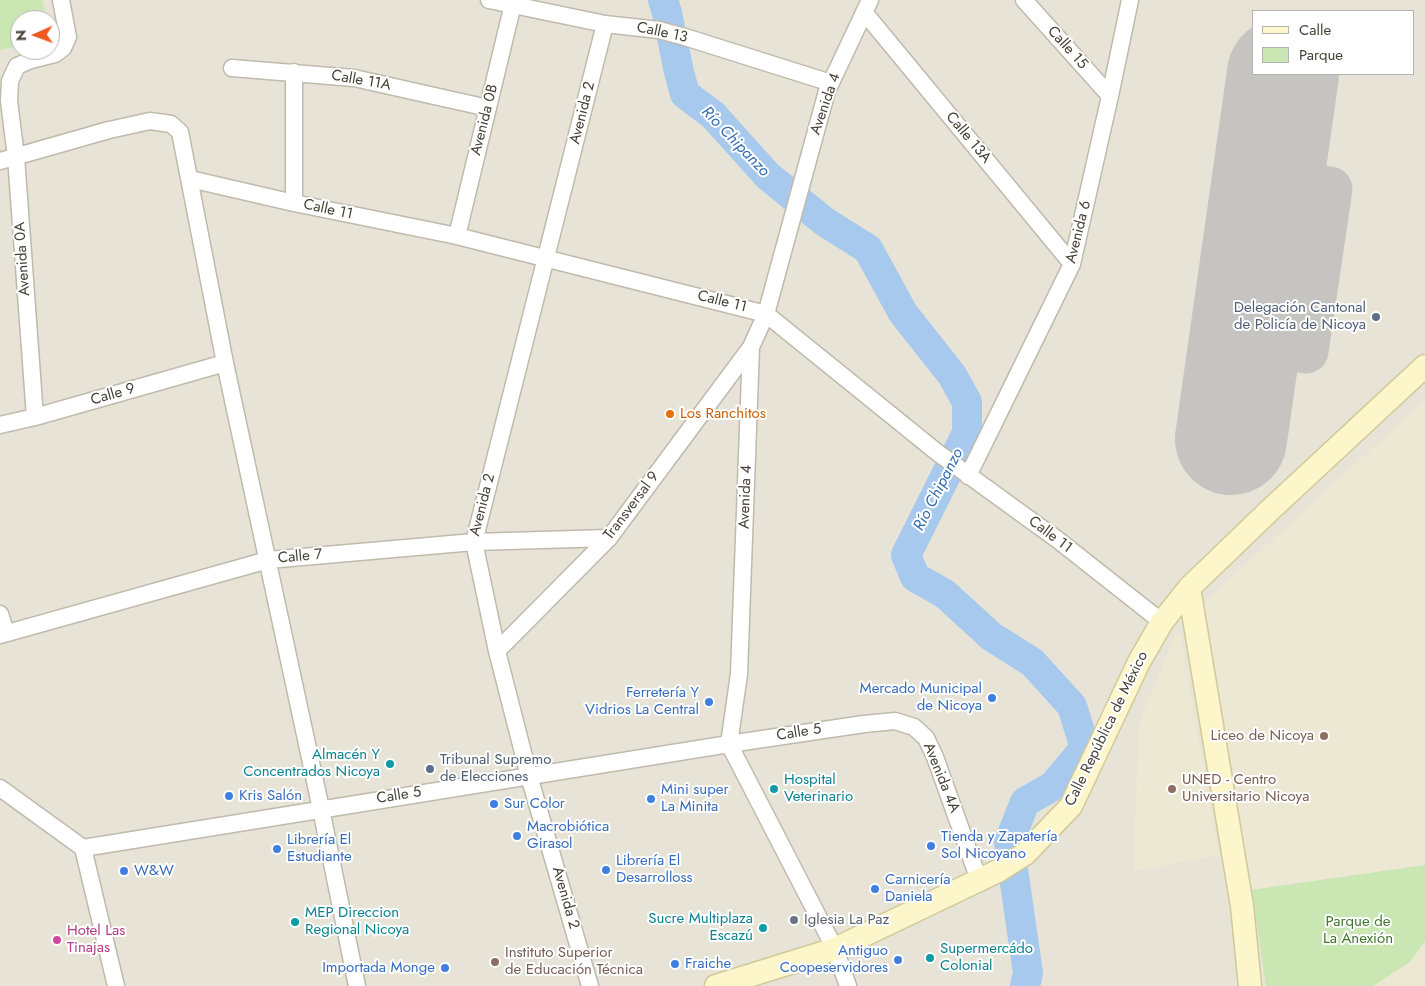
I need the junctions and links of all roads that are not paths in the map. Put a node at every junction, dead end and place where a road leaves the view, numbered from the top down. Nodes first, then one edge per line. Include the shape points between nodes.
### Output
1 (61, 0) edge
2 (489, 0) edge
3 (1024, 0) edge
4 (1130, 0) edge
5 (513, 4) junction
6 (867, 6) edge
7 (605, 24) junction
8 (232, 68) dead end
9 (294, 72) junction
10 (831, 83) junction
11 (1110, 96) junction
12 (488, 108) junction
13 (8, 159) edge
14 (190, 179) junction
15 (294, 202) junction
16 (458, 236) junction
17 (547, 258) junction
18 (1072, 264) junction
19 (766, 314) junction
20 (751, 347) junction
21 (224, 363) junction
22 (1425, 366) edge
23 (35, 417) junction
24 (0, 425) edge
25 (964, 473) junction
26 (610, 538) junction
27 (474, 542) junction
28 (268, 560) junction
29 (1189, 588) junction
30 (0, 614) edge
31 (1162, 622) junction
32 (3, 634) edge
33 (497, 651) junction
34 (864, 724) joint
35 (729, 744) junction
36 (529, 776) junction
37 (0, 788) edge
38 (321, 808) junction
39 (83, 848) junction
40 (989, 876) junction
41 (836, 948) junction
42 (116, 986) edge
43 (357, 986) edge
44 (590, 986) edge
45 (716, 986) edge
46 (848, 986) edge
47 (1250, 986) edge

1 - 13 street, Avenida 0A via 68,37 63,48 55,54 17,66 10,81
2 - 5 street, Calle 13
3 - 11 street, Calle 15
4 - 11 street, Avenida 6
5 - 7 street, Calle 13
5 - 12 street, Avenida 0B
6 - 10 street, Avenida 4
6 - 18 street, Calle 13A
7 - 10 street, Calle 13 via 659,30
7 - 17 street, Avenida 2
8 - 9 street, Calle 11A
9 - 12 street, Calle 11A via 354,78
9 - 15 street
10 - 19 street, Avenida 4
11 - 18 street, Avenida 6
12 - 16 street, Avenida 0B
13 - 14 street via 150,121 171,124 180,132
13 - 23 street, Avenida 0A
14 - 15 street, Calle 11
14 - 21 street
15 - 16 street, Calle 11
16 - 17 street, Calle 11
17 - 19 street, Calle 11
17 - 27 street, Avenida 2
18 - 25 street, Avenida 6
19 - 20 street, Avenida 4
19 - 25 street, Calle 11
20 - 26 street, Transversal 9
20 - 35 street, Avenida 4 via 740,665
21 - 23 street, Calle 9
21 - 28 street
22 - 29 main road, Calle República de México
23 - 24 street, Calle 9
25 - 31 street, Calle 11 via 1058,540
26 - 27 street, Calle 7
26 - 33 street, Transversal 9
27 - 28 street, Calle 7
27 - 33 street, Avenida 2
28 - 32 street, Calle 7
28 - 38 street
29 - 31 main road, Calle República de México
29 - 47 main road via 1242,906
30 - 32 street
31 - 40 main road, Calle República de México via 1139,662 1071,806 1025,854
33 - 36 street, Avenida 2
34 - 35 street, Calle 5
34 - 40 street, Avenida 4A via 895,721 914,727 926,738
35 - 36 street, Calle 5
35 - 41 street
36 - 38 street, Calle 5
36 - 44 street, Avenida 2
37 - 39 street
38 - 39 street, Calle 5
38 - 43 street
39 - 42 street
40 - 41 main road, Calle República de México
41 - 45 main road, Calle República de México
41 - 46 street

